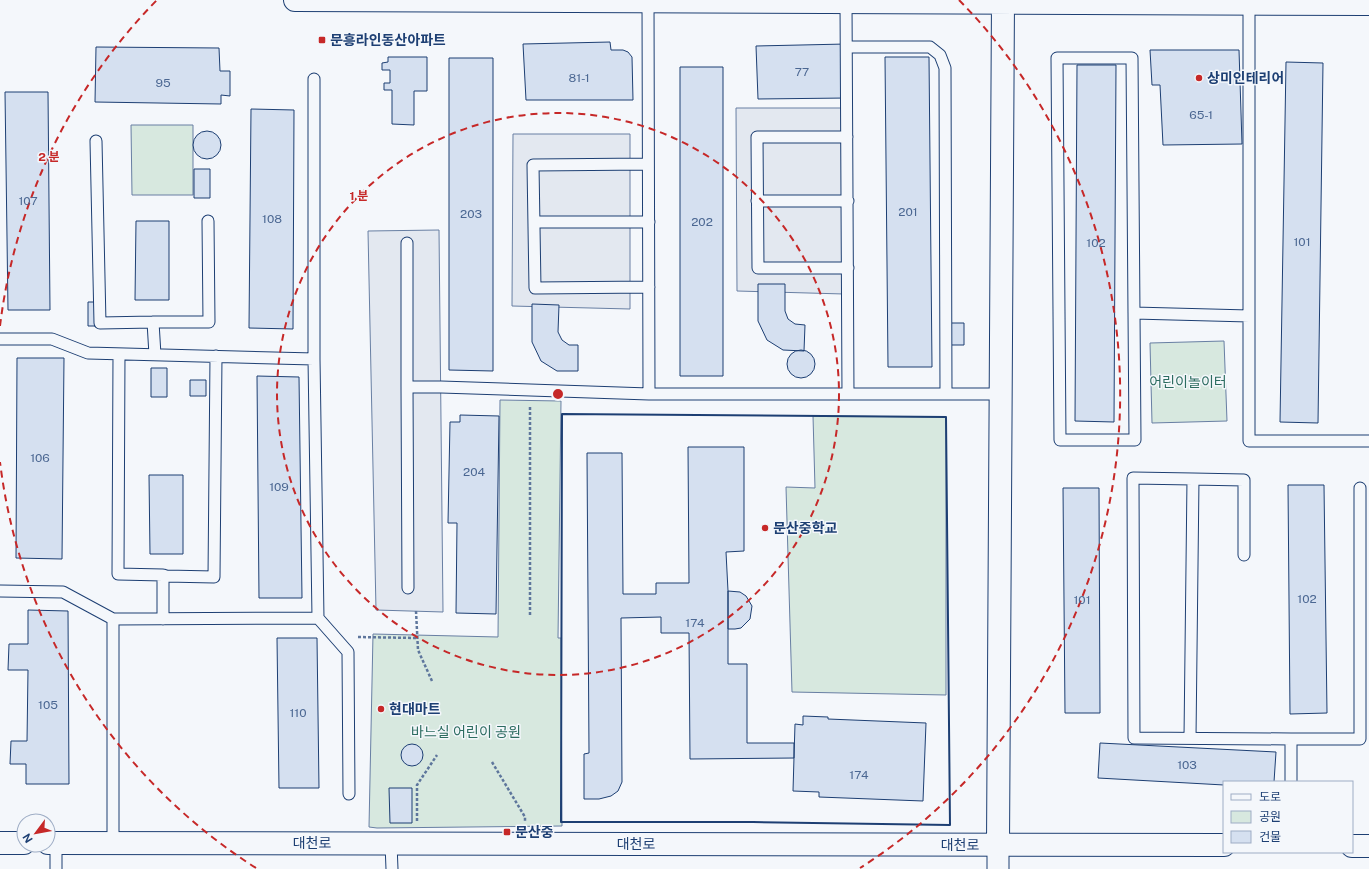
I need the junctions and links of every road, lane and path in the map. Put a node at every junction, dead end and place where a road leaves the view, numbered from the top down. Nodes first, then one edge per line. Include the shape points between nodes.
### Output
1 (295, 0) edge
2 (354, 0) edge
3 (648, 1) junction
4 (836, 1) edge
5 (1003, 1) edge
6 (1249, 3) junction
7 (1369, 4) edge
8 (847, 47) junction
9 (314, 79) dead end
10 (847, 137) junction
11 (96, 141) dead end
12 (648, 164) junction
13 (757, 201) junction
14 (848, 201) junction
15 (208, 221) dead end
16 (534, 222) junction
17 (649, 222) junction
18 (407, 243) dead end
19 (848, 268) junction
20 (649, 287) junction
21 (1134, 313) junction
22 (1249, 316) junction
23 (153, 322) junction
24 (0, 339) edge
25 (119, 354) junction
26 (155, 355) junction
27 (216, 356) junction
28 (314, 359) junction
29 (407, 387) junction
30 (530, 390) junction
31 (649, 394) junction
32 (848, 394) junction
33 (946, 394) junction
34 (1000, 394) junction
35 (1369, 441) edge
36 (1193, 479) junction
37 (1360, 488) dead end
38 (1244, 555) dead end
39 (163, 575) junction
40 (408, 588) dead end
41 (0, 591) edge
42 (416, 611) dead end
43 (530, 615) dead end
44 (318, 618) junction
45 (112, 619) junction
46 (163, 619) junction
47 (334, 636) junction
48 (417, 638) junction
49 (432, 681) dead end
50 (1190, 738) junction
51 (1291, 739) junction
52 (437, 755) dead end
53 (492, 762) dead end
54 (1291, 781) edge
55 (349, 794) dead end
56 (0, 843) edge
57 (16, 843) edge
58 (56, 843) edge
59 (113, 843) junction
60 (391, 844) junction
61 (417, 844) junction
62 (526, 844) junction
63 (998, 845) junction
64 (1223, 845) edge
65 (1353, 846) edge
66 (1369, 846) edge
67 (54, 853) edge
68 (56, 869) edge
69 (392, 869) edge
70 (998, 869) edge

1 - 2 street
2 - 3 street
3 - 4 street
3 - 12 lane
4 - 5 street
4 - 8 lane
5 - 6 street
5 - 34 street
6 - 7 street
6 - 22 lane
8 - 10 lane
8 - 33 lane via 930,47 940,55 945,68
9 - 28 lane
10 - 13 lane via 757,137
10 - 14 lane
11 - 23 lane via 100,323
12 - 16 lane via 533,165
12 - 17 lane
13 - 14 lane
13 - 19 lane via 758,268
14 - 19 lane
15 - 23 lane via 209,322
16 - 17 lane
16 - 20 lane via 535,288
17 - 20 lane
18 - 29 lane
19 - 32 lane
20 - 31 lane
21 - 21 lane via 1135,440 1060,440 1057,58 1132,58
21 - 22 lane
22 - 35 lane via 1249,441
23 - 26 lane
24 - 25 lane via 52,339 88,353
25 - 26 lane
25 - 39 lane via 118,574
26 - 27 lane
27 - 28 lane
27 - 39 lane via 214,577
28 - 44 lane
29 - 30 lane
29 - 40 lane
30 - 31 lane
30 - 43 path
31 - 32 lane
32 - 33 lane
33 - 34 lane
34 - 63 street
36 - 38 lane via 1244,480
36 - 50 lane
36 - 50 lane via 1133,478 1134,738
37 - 51 lane via 1360,739
39 - 46 lane
41 - 45 lane via 63,592
42 - 48 path
44 - 46 lane
44 - 47 lane
45 - 46 lane
45 - 59 lane
47 - 48 path
47 - 55 lane via 348,652
48 - 49 path via 418,650
50 - 51 lane
51 - 54 lane
52 - 61 path via 417,785
53 - 62 path via 524,817
56 - 57 street
58 - 59 street, 대천로
59 - 60 street, 대천로
60 - 61 street, 대천로
60 - 69 lane
61 - 62 street, 대천로
62 - 63 street, 대천로
63 - 64 street, 대천로
63 - 70 street
65 - 66 street
67 - 68 lane

